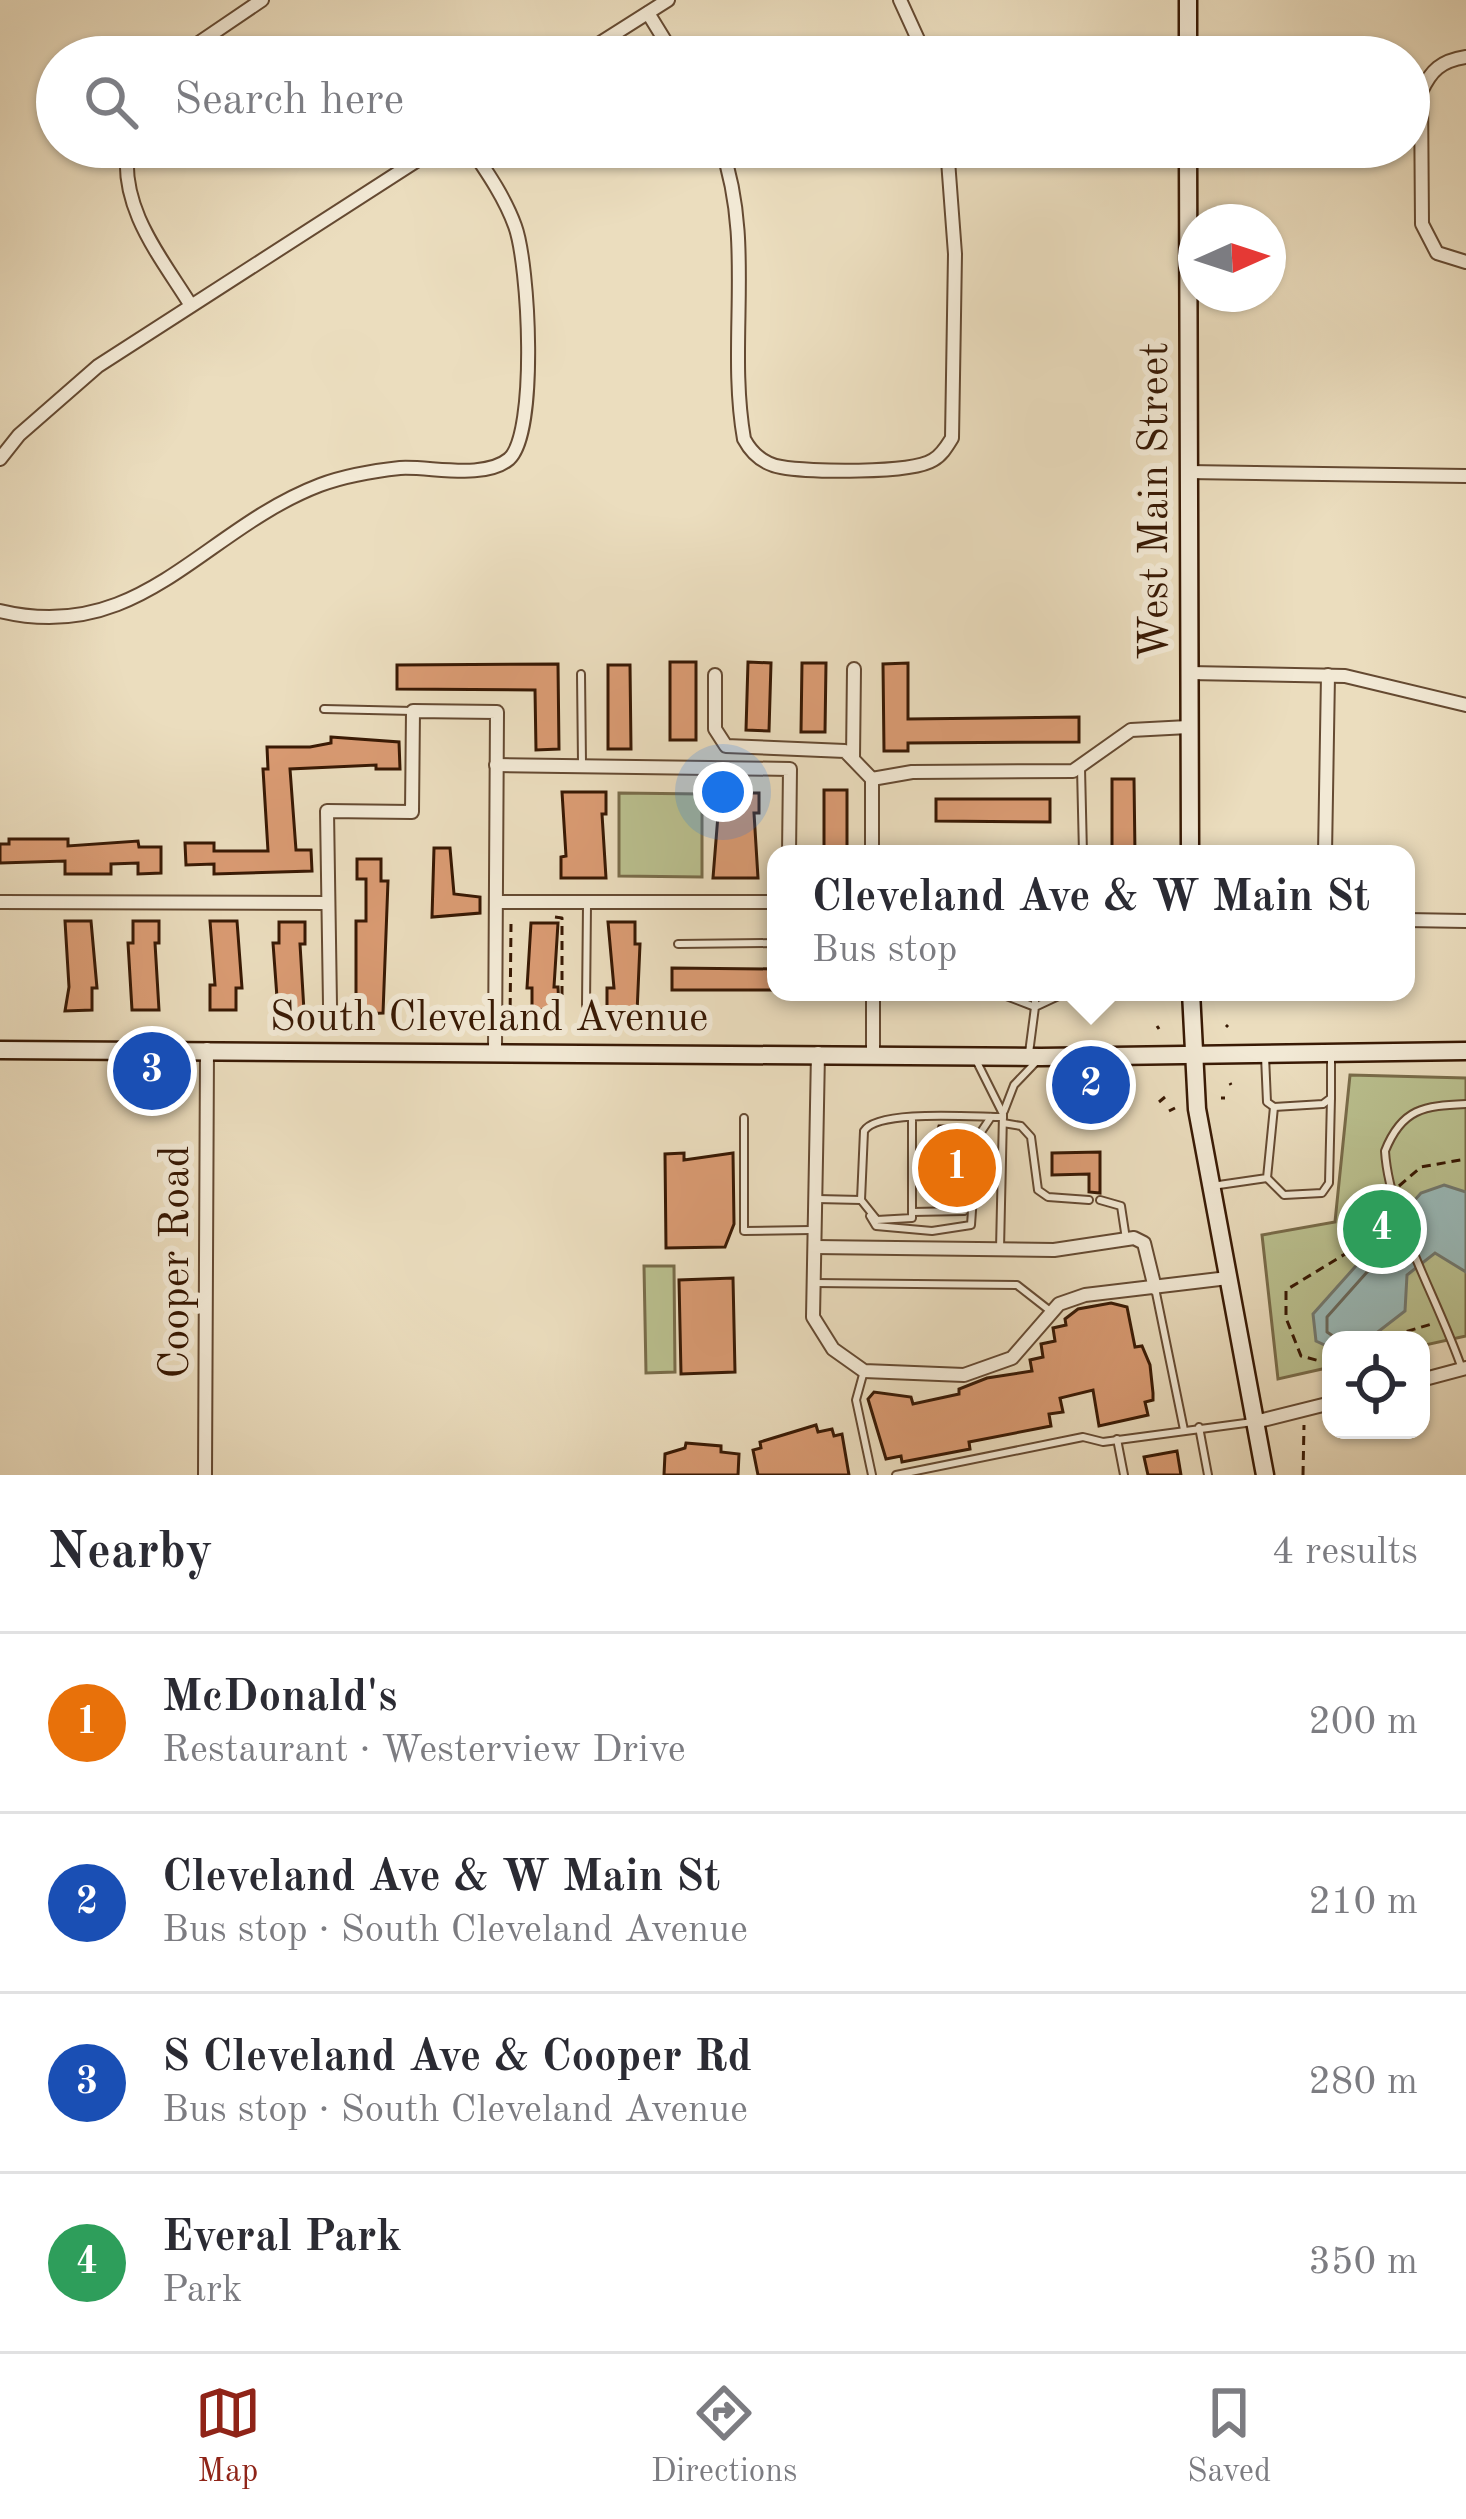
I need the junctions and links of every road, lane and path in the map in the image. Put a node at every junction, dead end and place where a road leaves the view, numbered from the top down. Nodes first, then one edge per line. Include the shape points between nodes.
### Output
1 (262, 0) edge
2 (668, 0) edge
3 (900, 0) edge
4 (1188, 0) edge
5 (648, 13) junction
6 (209, 36) edge
7 (611, 36) edge
8 (662, 36) edge
9 (916, 36) edge
10 (1188, 36) edge
11 (1466, 57) edge
12 (1430, 73) edge
13 (130, 168) edge
14 (405, 168) edge
15 (482, 168) edge
16 (729, 168) edge
17 (949, 168) edge
18 (1188, 168) edge
19 (1422, 168) edge
20 (1466, 262) edge
21 (190, 304) junction
22 (1, 457) edge
23 (1188, 472) junction
24 (1466, 476) edge
25 (0, 611) edge
26 (854, 669) dead end
27 (1189, 673) junction
28 (581, 674) dead end
29 (715, 675) dead end
30 (1328, 675) junction
31 (1466, 705) edge
32 (324, 709) dead end
33 (412, 711) junction
34 (1188, 727) junction
35 (853, 758) junction
36 (496, 765) junction
37 (582, 766) junction
38 (1081, 768) junction
39 (872, 779) junction
40 (789, 845) edge
41 (872, 845) edge
42 (1083, 845) edge
43 (1190, 845) edge
44 (1325, 845) edge
45 (0, 902) edge
46 (496, 902) junction
47 (587, 902) junction
48 (767, 902) edge
49 (328, 903) junction
50 (553, 917) dead end
51 (1415, 920) edge
52 (1466, 921) edge
53 (511, 924) dead end
54 (677, 944) dead end
55 (767, 944) edge
56 (873, 1001) edge
57 (1019, 1001) edge
58 (1035, 1001) edge
59 (1048, 1001) edge
60 (1191, 1001) edge
61 (330, 1005) dead end
62 (586, 1006) dead end
63 (1035, 1007) junction
64 (562, 1012) dead end
65 (510, 1022) dead end
66 (207, 1049) junction
67 (0, 1050) edge
68 (495, 1051) junction
69 (1466, 1051) edge
70 (818, 1053) junction
71 (1265, 1053) junction
72 (1331, 1053) junction
73 (873, 1054) junction
74 (1193, 1054) junction
75 (972, 1055) junction
76 (1035, 1056) junction
77 (1165, 1096) dead end
78 (1331, 1098) junction
79 (1160, 1102) dead end
80 (1466, 1104) edge
81 (1274, 1106) junction
82 (991, 1117) junction
83 (744, 1118) dead end
84 (912, 1118) junction
85 (1003, 1118) junction
86 (1466, 1159) edge
87 (1267, 1178) junction
88 (1212, 1186) junction
89 (1390, 1193) junction
90 (815, 1199) junction
91 (861, 1200) junction
92 (1089, 1200) dead end
93 (1100, 1200) dead end
94 (964, 1210) dead end
95 (912, 1212) junction
96 (868, 1214) junction
97 (815, 1230) junction
98 (1126, 1238) junction
99 (815, 1247) junction
100 (1000, 1249) junction
101 (1228, 1279) junction
102 (814, 1282) junction
103 (1155, 1288) junction
104 (1052, 1312) junction
105 (1445, 1320) junction
106 (1408, 1331) edge
107 (1322, 1362) edge
108 (1464, 1369) edge
109 (864, 1371) junction
110 (1430, 1378) edge
111 (1322, 1405) edge
112 (1256, 1422) junction
113 (1304, 1423) dead end
114 (1199, 1427) junction
115 (1184, 1430) junction
116 (1117, 1439) junction
117 (205, 1475) edge
118 (872, 1475) edge
119 (896, 1475) edge
120 (1124, 1475) edge
121 (1208, 1475) edge
122 (1265, 1475) edge
123 (1303, 1475) edge

1 - 6 street
2 - 5 street
3 - 9 street
4 - 10 main road
5 - 7 street
5 - 8 street
11 - 12 street
13 - 21 street via 135,212
14 - 21 street
15 - 25 street via 516,229 525,277 526,427 510,459 488,468 348,474 305,491 120,606 71,621
16 - 17 street via 740,236 744,439 752,453 781,467 919,466 952,438
18 - 23 main road, West Main Street
19 - 20 street via 1426,240 1437,253
21 - 22 street via 72,386
23 - 24 street
23 - 27 main road, West Main Street
26 - 35 street
27 - 30 street
27 - 34 main road, West Main Street
28 - 37 lane
29 - 35 street via 716,729 726,746 828,748
30 - 31 street
30 - 44 street
32 - 33 lane
33 - 36 street via 497,712
33 - 49 street via 412,812 327,811
34 - 38 street via 1131,730
34 - 43 main road, West Main Street
35 - 39 street
36 - 37 street
36 - 46 street
37 - 40 street via 790,769
38 - 39 street
38 - 42 lane
39 - 41 street
45 - 49 street
46 - 47 street
46 - 68 street
47 - 48 street
47 - 62 lane
49 - 61 street
50 - 64 path via 562,917
51 - 52 street
53 - 65 path
54 - 55 lane
56 - 73 street
57 - 63 lane
58 - 63 lane
59 - 63 lane
60 - 74 main road
63 - 76 lane
66 - 67 main road, South Cleveland Avenue
66 - 68 main road, South Cleveland Avenue
66 - 117 street, Cooper Road
68 - 70 main road, South Cleveland Avenue
69 - 72 main road, South Cleveland Avenue
70 - 73 main road, South Cleveland Avenue
70 - 90 street
71 - 72 main road, South Cleveland Avenue
71 - 74 main road, South Cleveland Avenue
71 - 81 lane via 1267,1102
72 - 78 lane
73 - 75 main road, South Cleveland Avenue
74 - 76 main road, South Cleveland Avenue
74 - 88 main road
75 - 76 main road, South Cleveland Avenue
75 - 85 lane
76 - 85 lane
77 - 79 path
78 - 81 lane
78 - 87 lane via 1329,1183 1322,1192 1284,1195
80 - 89 lane via 1408,1112 1385,1150
81 - 87 lane
82 - 84 lane
82 - 85 lane
82 - 96 lane via 977,1138 971,1226 895,1230 876,1226
83 - 97 lane via 744,1231
84 - 91 lane via 869,1122
84 - 95 lane
85 - 92 lane via 1031,1137 1038,1190
85 - 100 lane
86 - 89 path via 1421,1167
87 - 88 lane
88 - 101 main road
89 - 105 lane
89 - 107 path via 1355,1248 1286,1290 1286,1318 1301,1356
90 - 91 lane
90 - 97 street
91 - 96 lane
93 - 98 lane via 1121,1207
94 - 95 lane
95 - 96 lane via 877,1220
97 - 99 street
98 - 100 street
98 - 103 street via 1144,1244
99 - 100 street
99 - 102 street
101 - 103 street
101 - 112 main road
102 - 104 lane via 1017,1285
102 - 109 street via 813,1317 833,1349
103 - 104 street via 1085,1295
103 - 115 lane
104 - 109 street via 1012,1358 964,1375
105 - 106 path
105 - 108 lane
108 - 110 street
109 - 118 lane via 856,1400
111 - 112 street
112 - 114 lane
112 - 122 main road
113 - 123 path
114 - 115 lane
114 - 121 lane
115 - 116 lane
116 - 119 lane via 1083,1437
116 - 120 lane

